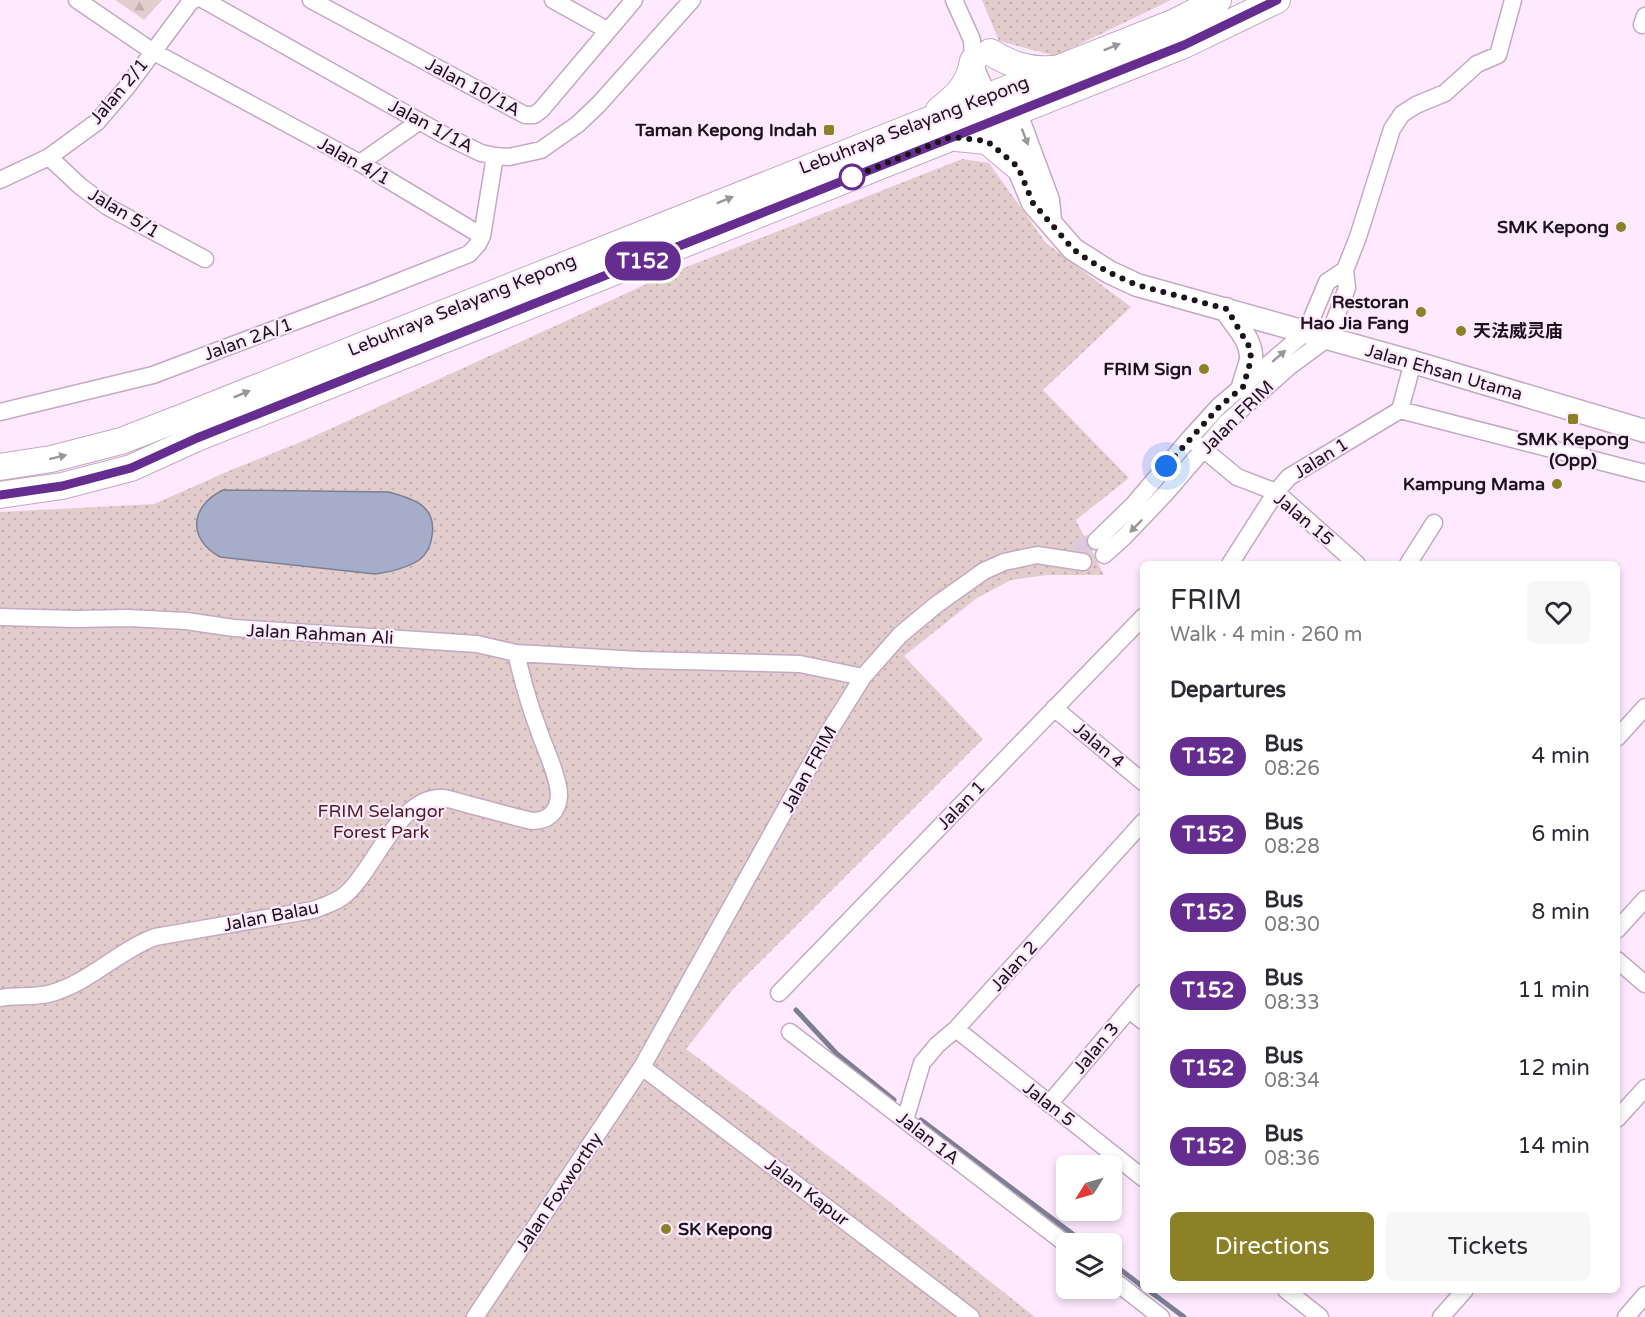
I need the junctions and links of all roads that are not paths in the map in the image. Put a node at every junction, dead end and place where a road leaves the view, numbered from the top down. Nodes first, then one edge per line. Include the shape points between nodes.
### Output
1 (77, 0) edge
2 (197, 0) edge
3 (311, 0) edge
4 (553, 0) edge
5 (634, 0) edge
6 (692, 0) edge
7 (954, 0) edge
8 (1218, 0) edge
9 (1277, 0) edge
10 (1513, 0) edge
11 (607, 30) junction
12 (152, 51) junction
13 (978, 51) junction
14 (1058, 69) junction
15 (1002, 104) junction
16 (420, 121) junction
17 (922, 122) junction
18 (951, 137) junction
19 (495, 156) junction
20 (49, 157) junction
21 (360, 163) junction
22 (1018, 167) junction
23 (0, 180) edge
24 (1051, 224) junction
25 (482, 236) junction
26 (205, 259) dead end
27 (1227, 309) junction
28 (1317, 335) junction
29 (1413, 362) junction
30 (1243, 387) junction
31 (1400, 410) junction
32 (0, 412) edge
33 (1645, 431) edge
34 (1190, 438) junction
35 (1204, 449) junction
36 (0, 467) edge
37 (1645, 473) edge
38 (1276, 492) junction
39 (0, 495) edge
40 (1434, 523) dead end
41 (1079, 554) tunnel mouth
42 (1232, 561) edge
43 (1354, 561) edge
44 (1410, 561) edge
45 (0, 616) edge
46 (1140, 620) edge
47 (516, 653) junction
48 (863, 677) junction
49 (1645, 707) edge
50 (1054, 708) junction
51 (1620, 735) edge
52 (1140, 780) edge
53 (1140, 825) edge
54 (1645, 899) edge
55 (1620, 927) edge
56 (1620, 963) edge
57 (1645, 984) edge
58 (779, 993) dead end
59 (1140, 997) edge
60 (0, 998) edge
61 (1129, 1010) junction
62 (1140, 1019) edge
63 (956, 1029) junction
64 (790, 1032) dead end
65 (642, 1066) junction
66 (1645, 1088) edge
67 (1049, 1104) junction
68 (1620, 1116) edge
69 (905, 1120) junction
70 (1140, 1176) edge
71 (1056, 1236) edge
72 (1122, 1287) edge
73 (1462, 1293) edge
74 (1645, 1295) edge
75 (1305, 1296) edge
76 (475, 1317) edge
77 (971, 1317) edge
78 (1161, 1317) edge
79 (1320, 1317) edge
80 (1441, 1317) edge
81 (1626, 1317) edge

1 - 12 street, Jalan 4/1
2 - 12 street, Jalan 2/1
2 - 16 street, Jalan 1/1A
3 - 11 street, Jalan 10/1A via 525,115 541,110
4 - 11 street
5 - 11 street, Jalan 10/1A
6 - 19 street, Jalan 1/1A via 578,124 541,150
7 - 13 street
14 -> 8 main road, Lebuhraya Selayang Kepong via 1175,22
9 - 15 main road, Lebuhraya Selayang Kepong via 1184,45
10 - 28 street via 1498,55 1477,64 1445,93 1402,114 1392,129 1345,270 1347,288
12 - 20 street, Jalan 2/1 via 97,122
12 - 21 street, Jalan 4/1
13 - 14 main road via 1029,68
13 - 15 street
13 - 17 main road via 960,93
14 - 15 main road, Lebuhraya Selayang Kepong
15 - 17 main road, Lebuhraya Selayang Kepong
15 - 18 main road, Lebuhraya Selayang Kepong
15 - 22 street, Jalan Ehsan Utama
15 -> 24 street via 1048,200
16 - 19 street, Jalan 1/1A via 481,153
16 - 21 street
36 -> 17 main road, Lebuhraya Selayang Kepong via 51,459 132,437
18 - 22 main road via 987,141
18 - 39 main road, Lebuhraya Selayang Kepong via 197,438 131,468 62,486
19 - 25 street
20 - 23 street, Jalan 2/1
20 - 26 street, Jalan 5/1 via 108,207
21 - 25 street, Jalan 4/1
22 - 24 street, Jalan Ehsan Utama via 1033,203
24 - 27 street, Jalan Ehsan Utama via 1073,249 1108,272 1137,285
25 - 32 street, Jalan 2A/1 via 469,254 153,375
27 - 28 street, Jalan Ehsan Utama
27 - 30 street via 1250,348 1251,360
28 - 29 street, Jalan Ehsan Utama
30 -> 28 street, Jalan FRIM
28 - 35 street, Jalan FRIM
29 - 31 street
29 - 33 street, Jalan Ehsan Utama
30 - 34 street, Jalan FRIM
31 - 37 street
31 - 38 street, Jalan 1 via 1289,477
34 - 35 street, Jalan 15
35 -> 34 street, Jalan FRIM via 1146,515 1100,548
35 - 38 street, Jalan 15 via 1237,477
38 - 42 street, Jalan 1
38 - 43 street, Jalan 15
40 - 44 street
41 - 48 street, Jalan FRIM via 1026,557 984,571 900,635
45 - 47 street, Jalan Rahman Ali via 186,621 234,628 477,644
46 - 50 street, Jalan 1
47 - 48 street, Jalan Rahman Ali via 800,664
47 - 60 street, Jalan Balau via 559,795 548,818 532,822 445,798 426,800 404,817 355,885 330,904 155,937 68,987 50,994
48 - 65 street, Jalan FRIM
49 - 51 street
50 - 52 street, Jalan 4
50 - 58 street, Jalan 1
53 - 63 street, Jalan 2
54 - 55 street
56 - 57 street
59 - 61 street, Jalan 3
61 - 62 street
61 - 67 street, Jalan 3
63 - 67 street, Jalan 5
63 - 69 street, Jalan 2 via 922,1063
64 - 69 street, Jalan 1A
65 - 76 street, Jalan Foxworthy
65 - 77 street, Jalan Kapur
66 - 68 street
67 - 70 street, Jalan 5
69 - 71 street, Jalan 1A
72 - 78 street
73 - 80 street
74 - 81 street
75 - 79 street

